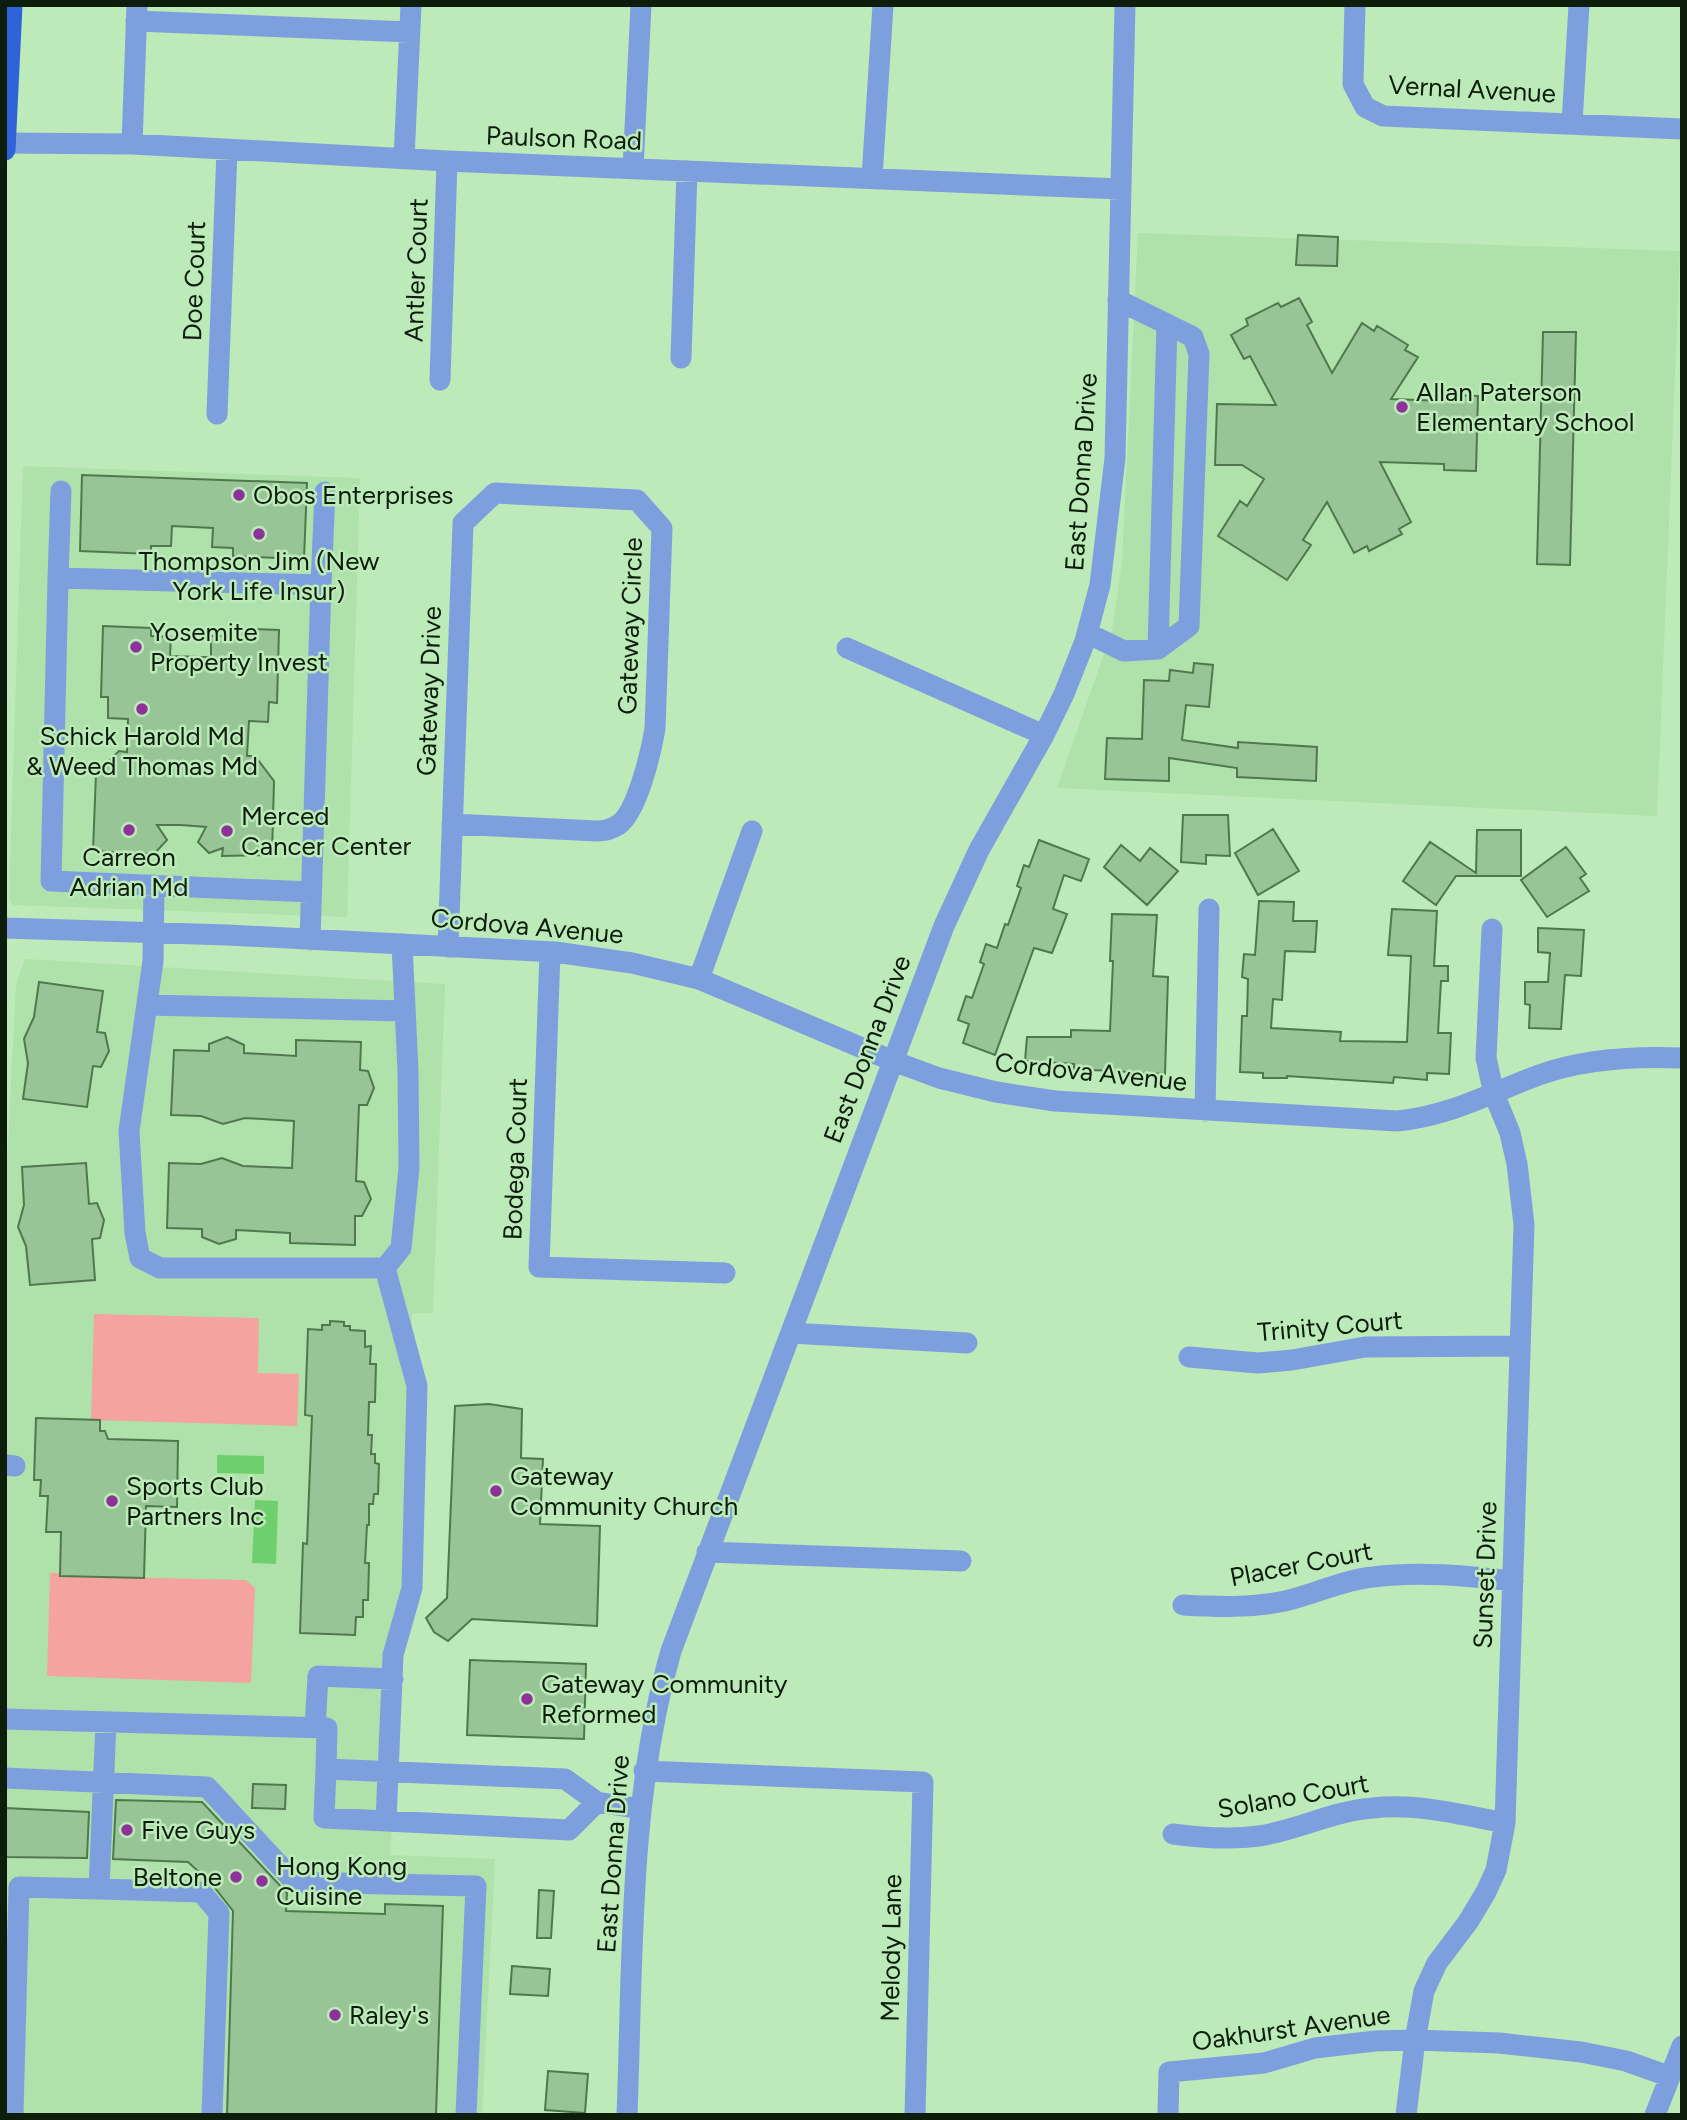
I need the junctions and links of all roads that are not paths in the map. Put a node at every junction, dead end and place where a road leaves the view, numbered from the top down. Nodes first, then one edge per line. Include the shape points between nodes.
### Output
1 (12, 5) edge
2 (411, 5) edge
3 (641, 5) edge
4 (883, 5) edge
5 (1125, 5) edge
6 (1354, 5) edge
7 (1579, 5) edge
8 (137, 13) edge
9 (410, 32) junction
10 (1572, 123) junction
11 (1682, 129) edge
12 (5, 144) edge
13 (132, 144) junction
14 (5, 150) edge
15 (227, 150) junction
16 (404, 159) junction
17 (447, 161) junction
18 (633, 169) junction
19 (687, 171) junction
20 (872, 178) junction
21 (1121, 189) junction
22 (1118, 300) junction
23 (1167, 324) junction
24 (681, 358) dead end
25 (440, 380) dead end
26 (218, 414) dead end
27 (61, 491) dead end
28 (325, 492) dead end
29 (495, 493) joint
30 (58, 578) junction
31 (321, 585) junction
32 (1087, 633) junction
33 (847, 648) dead end
34 (1158, 649) junction
35 (1044, 735) junction
36 (452, 824) junction
37 (752, 831) dead end
38 (154, 885) junction
39 (312, 892) junction
40 (1209, 909) dead end
41 (5, 928) edge
42 (1492, 929) dead end
43 (153, 933) junction
44 (310, 940) junction
45 (402, 944) junction
46 (448, 947) junction
47 (550, 952) junction
48 (699, 979) junction
49 (147, 1005) junction
50 (405, 1011) junction
51 (1682, 1058) edge
52 (892, 1061) junction
53 (1494, 1094) junction
54 (1205, 1111) junction
55 (384, 1268) junction
56 (725, 1273) dead end
57 (791, 1333) junction
58 (967, 1343) dead end
59 (1520, 1346) junction
60 (1189, 1357) dead end
61 (707, 1552) junction
62 (961, 1562) dead end
63 (1513, 1581) junction
64 (1183, 1605) dead end
65 (393, 1679) junction
66 (5, 1719) edge
67 (106, 1722) junction
68 (315, 1728) junction
69 (326, 1769) junction
70 (644, 1770) junction
71 (389, 1772) junction
72 (5, 1778) edge
73 (103, 1783) junction
74 (597, 1801) junction
75 (641, 1810) junction
76 (386, 1821) junction
77 (1505, 1823) junction
78 (1173, 1834) dead end
79 (99, 1889) junction
80 (12, 1941) edge
81 (1415, 2040) junction
82 (1682, 2046) edge
83 (1668, 2076) junction
84 (13, 2115) edge
85 (212, 2115) edge
86 (467, 2115) edge
87 (627, 2115) edge
88 (915, 2115) edge
89 (1168, 2115) edge
90 (1406, 2115) edge
91 (1654, 2115) edge

1 - 12 main road
2 - 9 street
3 - 18 street
4 - 20 street
5 - 21 street, East Donna Drive
6 - 10 street, Vernal Avenue via 1353,84 1365,107 1383,116
7 - 10 street
8 - 9 street
8 - 13 street
9 - 16 street
10 - 11 street, Vernal Avenue
12 - 13 street, Paulson Road
12 - 14 main road
13 - 15 street, Paulson Road
15 - 16 street, Paulson Road
15 - 26 street, Doe Court
16 - 17 street, Paulson Road
17 - 18 street, Paulson Road
17 - 25 street, Antler Court
18 - 19 street, Paulson Road
19 - 20 street, Paulson Road
19 - 24 street
20 - 21 street, Paulson Road
21 - 22 street, East Donna Drive
22 - 23 street
22 - 32 street, East Donna Drive via 1111,509 1100,585
23 - 34 street
23 - 34 street via 1192,337 1199,354 1189,626
27 - 30 street
28 - 31 street
29 - 36 street, Gateway Drive via 463,523
29 - 36 street, Gateway Circle via 637,500 663,528 655,729 649,761 628,816 618,825 597,831
30 - 31 street
30 - 38 street via 51,881
31 - 39 street
32 - 34 street via 1124,652
32 - 35 street, East Donna Drive
33 - 35 street
35 - 52 street, East Donna Drive via 961,888
36 - 46 street, Gateway Drive
37 - 48 street
38 - 39 street
38 - 43 street
39 - 44 street
40 - 54 street
41 - 43 street, Cordova Avenue
42 - 53 street, Sunset Drive via 1486,1058
43 - 44 street, Cordova Avenue
43 - 49 street
44 - 45 street, Cordova Avenue
45 - 46 street, Cordova Avenue
45 - 50 street
46 - 47 street, Cordova Avenue
47 - 48 street, Cordova Avenue via 632,963
47 - 56 street, Bodega Court via 539,1267
48 - 52 street, Cordova Avenue
49 - 50 street
49 - 55 street via 130,1131 140,1258 160,1268
50 - 55 street via 410,1168 401,1248
51 - 53 street, Cordova Avenue via 1637,1057 1576,1066
52 - 54 street, Cordova Avenue via 996,1093
52 - 57 street, East Donna Drive
53 - 54 street, Cordova Avenue via 1459,1109 1397,1121
53 - 59 street, Sunset Drive via 1510,1133 1522,1195
55 - 65 street via 417,1386 412,1588 393,1655
57 - 58 street
57 - 61 street, East Donna Drive
59 - 60 street, Trinity Court via 1365,1346 1258,1363
59 - 63 street, Sunset Drive
61 - 62 street
61 - 70 street, East Donna Drive via 671,1651
63 - 64 street, Placer Court via 1443,1573 1373,1577 1255,1606
63 - 77 street, Sunset Drive
65 - 68 street via 318,1676
65 - 71 street
66 - 67 street
67 - 68 street
67 - 73 street
68 - 69 street via 327,1728
69 - 71 street
69 - 76 street via 324,1818
70 - 75 street, East Donna Drive
70 - 88 street, Melody Lane via 923,1782
71 - 74 street via 565,1779
71 - 76 street
72 - 73 street
73 - 79 street
73 - 86 street via 207,1787 295,1882 476,1886
74 - 75 street
74 - 76 street via 569,1830
75 - 87 street, East Donna Drive
77 - 78 street, Solano Court via 1374,1807 1260,1836 1210,1839
77 - 81 street, Sunset Drive via 1496,1870 1486,1892 1437,1963 1424,1991
79 - 80 street via 19,1887
79 - 85 street via 201,1892 219,1913
80 - 84 street
81 - 83 street, Oakhurst Avenue via 1581,2052
81 - 89 street, Oakhurst Avenue via 1315,2048 1264,2063 1169,2072
81 - 90 street, Sunset Drive
82 - 83 street
83 - 91 street

